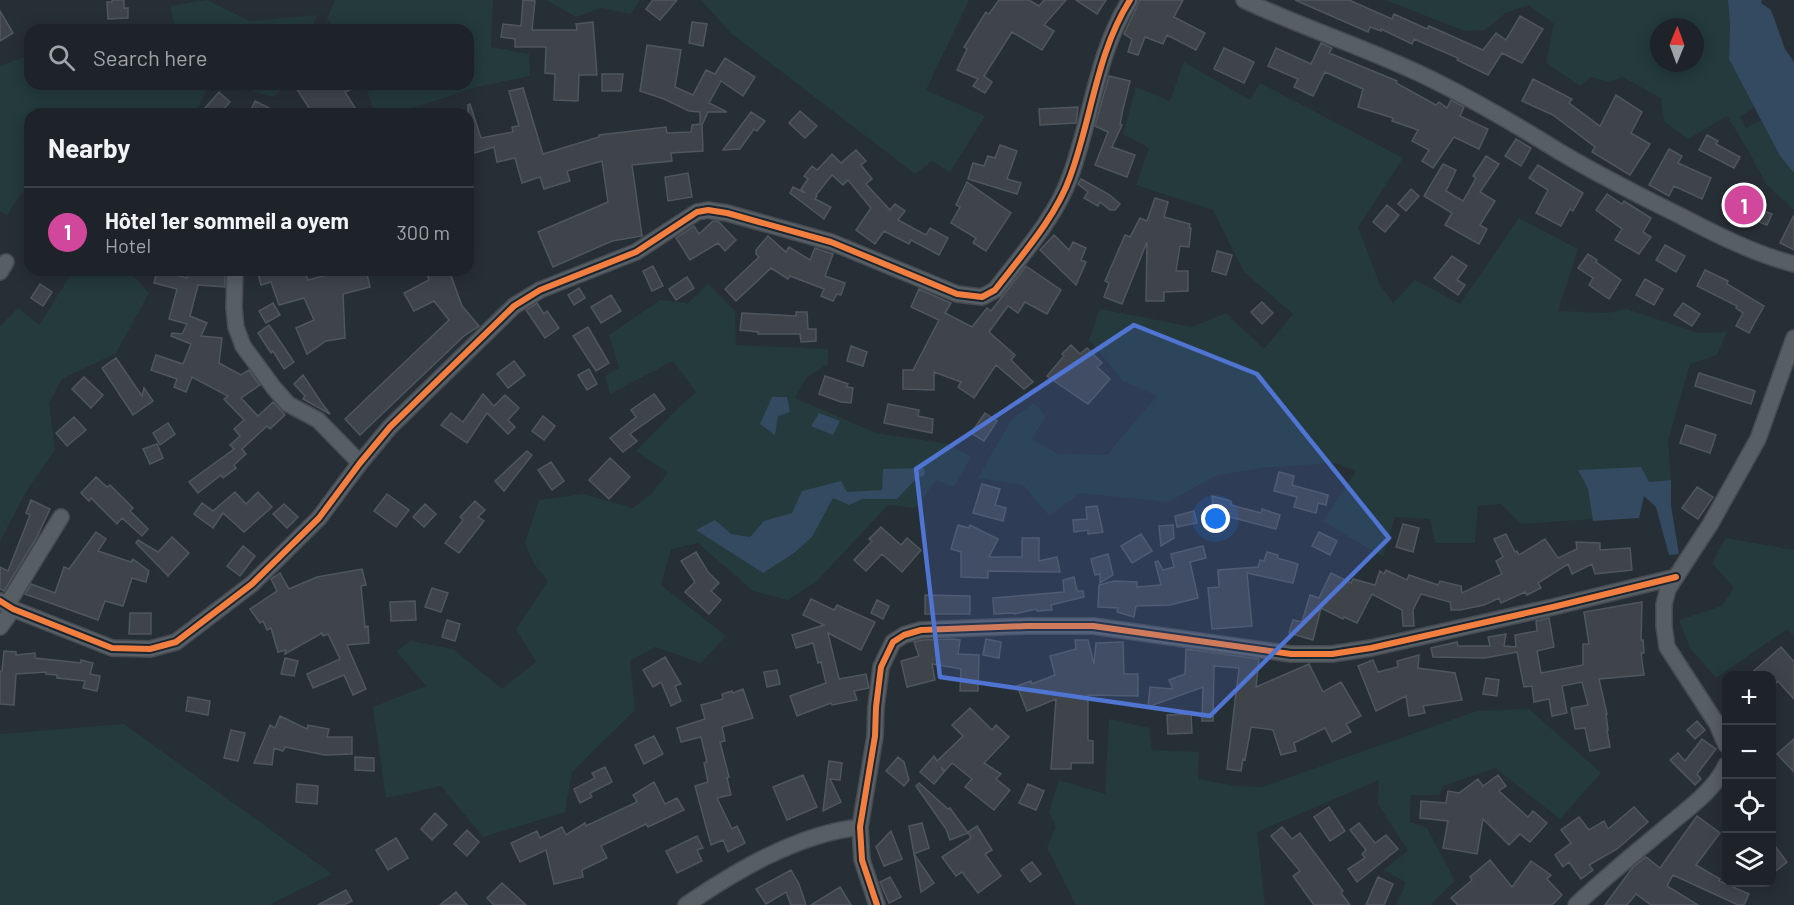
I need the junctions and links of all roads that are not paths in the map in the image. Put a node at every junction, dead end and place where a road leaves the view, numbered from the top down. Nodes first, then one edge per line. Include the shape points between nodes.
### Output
1 (1130, 0) edge
2 (1244, 0) edge
3 (1794, 264) edge
4 (236, 276) edge
5 (1794, 338) edge
6 (360, 463) junction
7 (61, 517) dead end
8 (1676, 577) junction
9 (7, 605) edge
10 (0, 627) edge
11 (1722, 736) edge
12 (1722, 774) edge
13 (861, 826) junction
14 (686, 905) edge
15 (877, 905) edge
16 (1576, 905) edge

1 - 6 street via 1103,60 1061,198 995,290 982,297 957,294 831,242 727,213 697,212 636,252 540,290 514,306 390,427
2 - 3 street via 1437,81 1634,193 1716,234
4 - 6 street via 234,308 243,346 288,404 318,420
5 - 8 street via 1758,439
6 - 9 street via 319,518 260,576 176,642 150,649 112,648
7 - 9 street
8 - 11 street via 1664,604 1667,647
8 - 13 street via 1332,654 1291,654 1093,626 921,630 904,635 893,642 881,667
9 - 10 street
12 - 16 street via 1703,795
13 - 14 street via 824,833 792,846 715,885
13 - 15 street via 862,860

